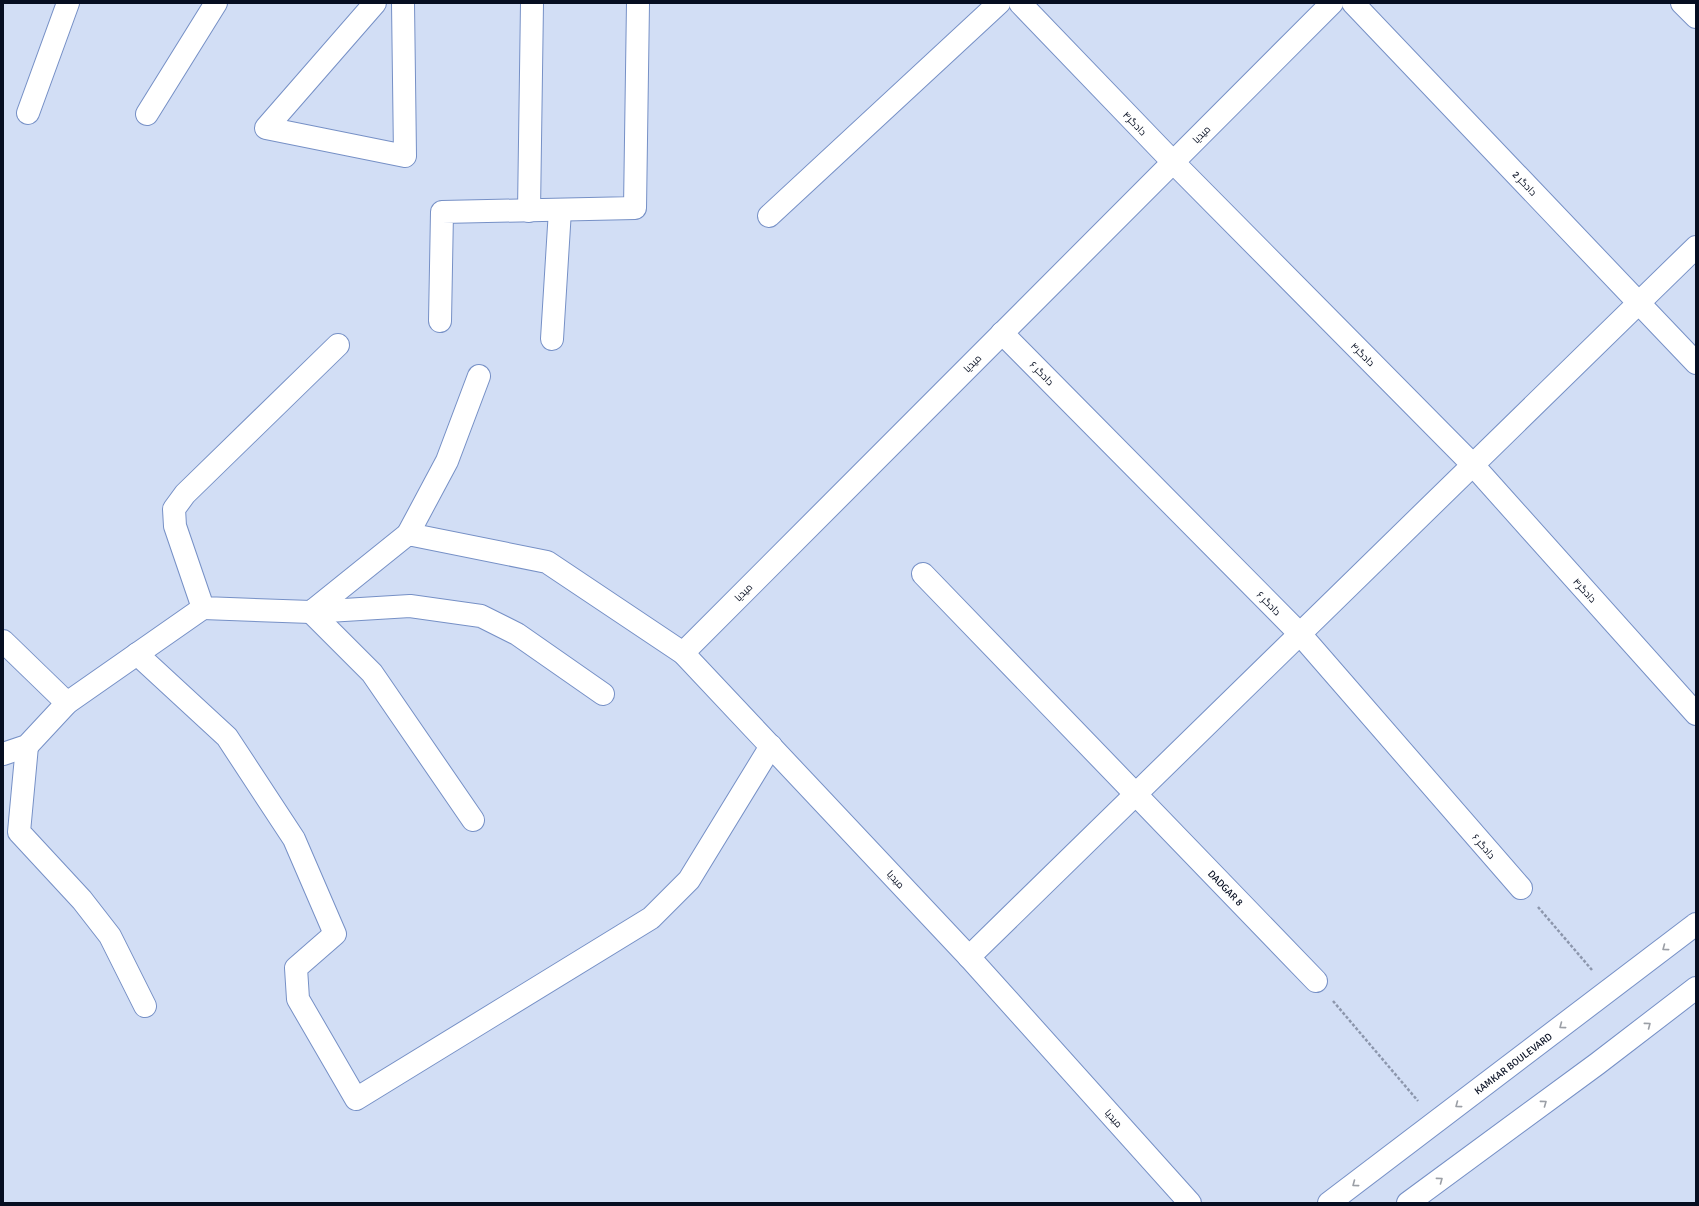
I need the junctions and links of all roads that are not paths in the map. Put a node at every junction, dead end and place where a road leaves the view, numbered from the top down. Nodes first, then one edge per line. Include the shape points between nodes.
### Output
1 (68, 3) edge
2 (216, 3) edge
3 (375, 3) edge
4 (403, 3) edge
5 (532, 3) edge
6 (638, 3) edge
7 (999, 3) edge
8 (1020, 3) edge
9 (1332, 3) edge
10 (1353, 3) edge
11 (1682, 3) edge
12 (1696, 17) edge
13 (28, 113) dead end
14 (147, 114) dead end
15 (1173, 162) junction
16 (560, 210) junction
17 (529, 211) junction
18 (769, 216) dead end
19 (1696, 246) edge
20 (1638, 303) junction
21 (440, 321) dead end
22 (1002, 333) junction
23 (552, 339) dead end
24 (338, 345) dead end
25 (1696, 364) edge
26 (478, 376) dead end
27 (1473, 465) junction
28 (408, 534) junction
29 (923, 574) dead end
30 (203, 608) junction
31 (311, 612) junction
32 (1300, 634) junction
33 (3, 641) edge
34 (683, 652) junction
35 (137, 654) junction
36 (603, 694) dead end
37 (67, 703) junction
38 (1696, 714) edge
39 (27, 746) junction
40 (771, 746) junction
41 (3, 754) edge
42 (1136, 794) junction
43 (3, 815) edge
44 (473, 820) dead end
45 (19, 832) junction
46 (1521, 888) road end
47 (1696, 924) edge
48 (970, 957) junction
49 (1316, 981) road end
50 (1696, 988) edge
51 (145, 1006) dead end
52 (1190, 1203) edge
53 (1329, 1203) edge
54 (1408, 1203) edge

1 - 13 street
2 - 14 street
3 - 4 street via 266,128 405,156
5 - 17 street
6 - 16 street via 635,208
7 - 18 street
8 - 15 street, دادگر۴
9 - 15 street, میدیا
10 - 20 street, دادگر 2
11 - 12 street
15 - 22 street, میدیا
15 - 27 street, دادگر۴
16 - 17 street
16 - 23 street
17 - 21 street via 442,212
19 - 20 street
20 - 25 street, دادگر 2
20 - 27 street
22 - 32 street, دادگر ۶
22 - 34 street, میدیا
24 - 30 street via 185,494 174,509 175,526
26 - 28 street via 447,460
27 - 32 street
27 - 38 street, دادگر۴
28 - 31 street
28 - 34 street via 547,562
29 - 42 street, DADGAR 8
30 - 31 street
30 - 35 street
31 - 36 street via 410,606 481,616 516,634
31 - 44 street via 372,673
32 - 42 street
32 - 46 street, دادگر ۶
33 - 37 street
34 - 40 street, میدیا
35 - 37 street
35 - 40 street via 226,737 294,839 335,934 296,968 298,999 356,1099 651,918 689,880
37 - 39 street
39 - 41 street
39 - 45 street
40 - 48 street, میدیا
42 - 48 street
42 - 49 street, DADGAR 8
43 - 45 street
45 - 51 street via 82,900 110,936
47 -> 53 street, KAMKAR BOULEVARD
48 - 52 street, میدیا
54 -> 50 street

